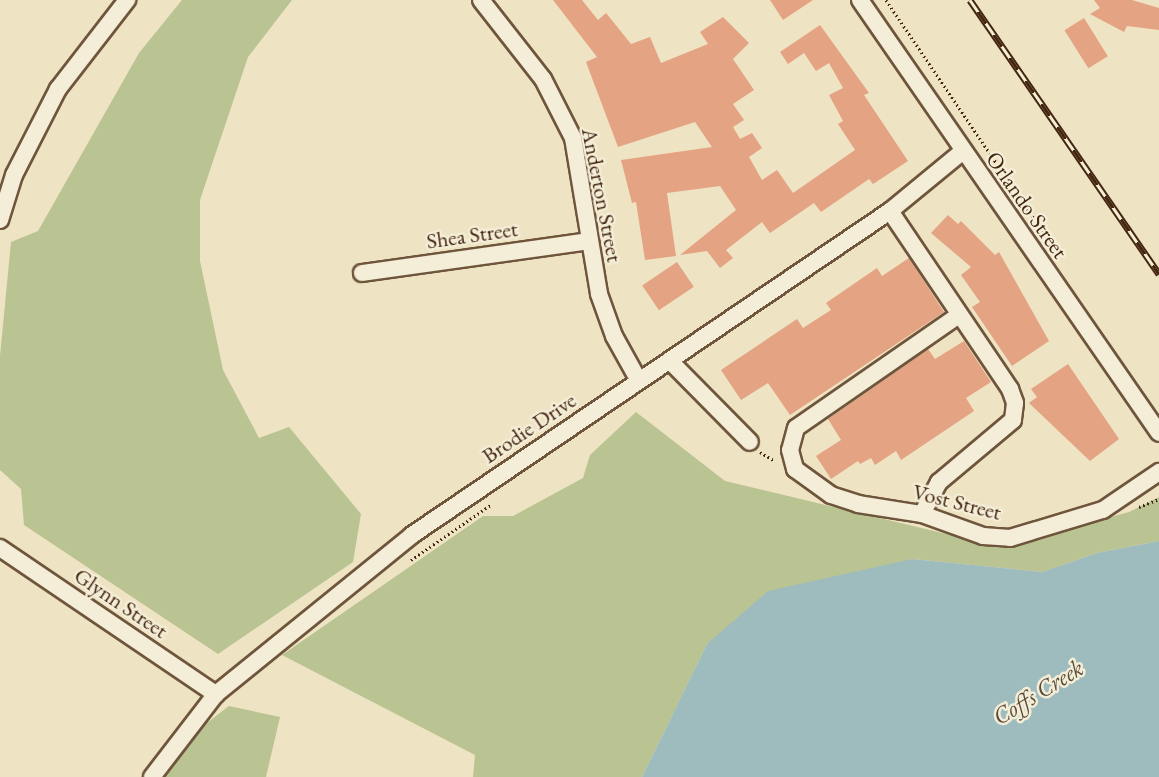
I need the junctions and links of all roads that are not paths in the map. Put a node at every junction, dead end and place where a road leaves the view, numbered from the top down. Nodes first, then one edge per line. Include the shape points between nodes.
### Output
1 (127, 0) edge
2 (481, 0) edge
3 (860, 0) edge
4 (963, 151) junction
5 (890, 211) junction
6 (0, 220) edge
7 (589, 241) junction
8 (362, 273) dead end
9 (959, 315) junction
10 (670, 362) junction
11 (639, 381) junction
12 (1159, 433) edge
13 (752, 445) road end
14 (1159, 472) edge
15 (922, 514) junction
16 (0, 548) edge
17 (216, 694) junction
18 (152, 777) edge

1 - 6 street via 58,89 15,175
2 - 7 street, Anderton Street via 543,79 573,138
3 - 4 street, Orlando Street
4 - 5 street, Brodie Drive
4 - 12 street, Orlando Street
5 - 9 street
5 - 10 street, Brodie Drive
7 - 8 street, Shea Street
7 - 11 street, Anderton Street via 598,294 614,336
9 - 15 street via 1010,389 1013,420 939,482
9 - 15 street, Vost Street via 792,433 792,462 807,479 831,495 858,504
10 - 11 street, Brodie Drive
10 - 13 street
11 - 17 street, Brodie Drive via 412,535
14 - 15 street, Vost Street via 1103,510 1030,535 983,536
16 - 17 street, Glynn Street
17 - 18 street, Brodie Drive

